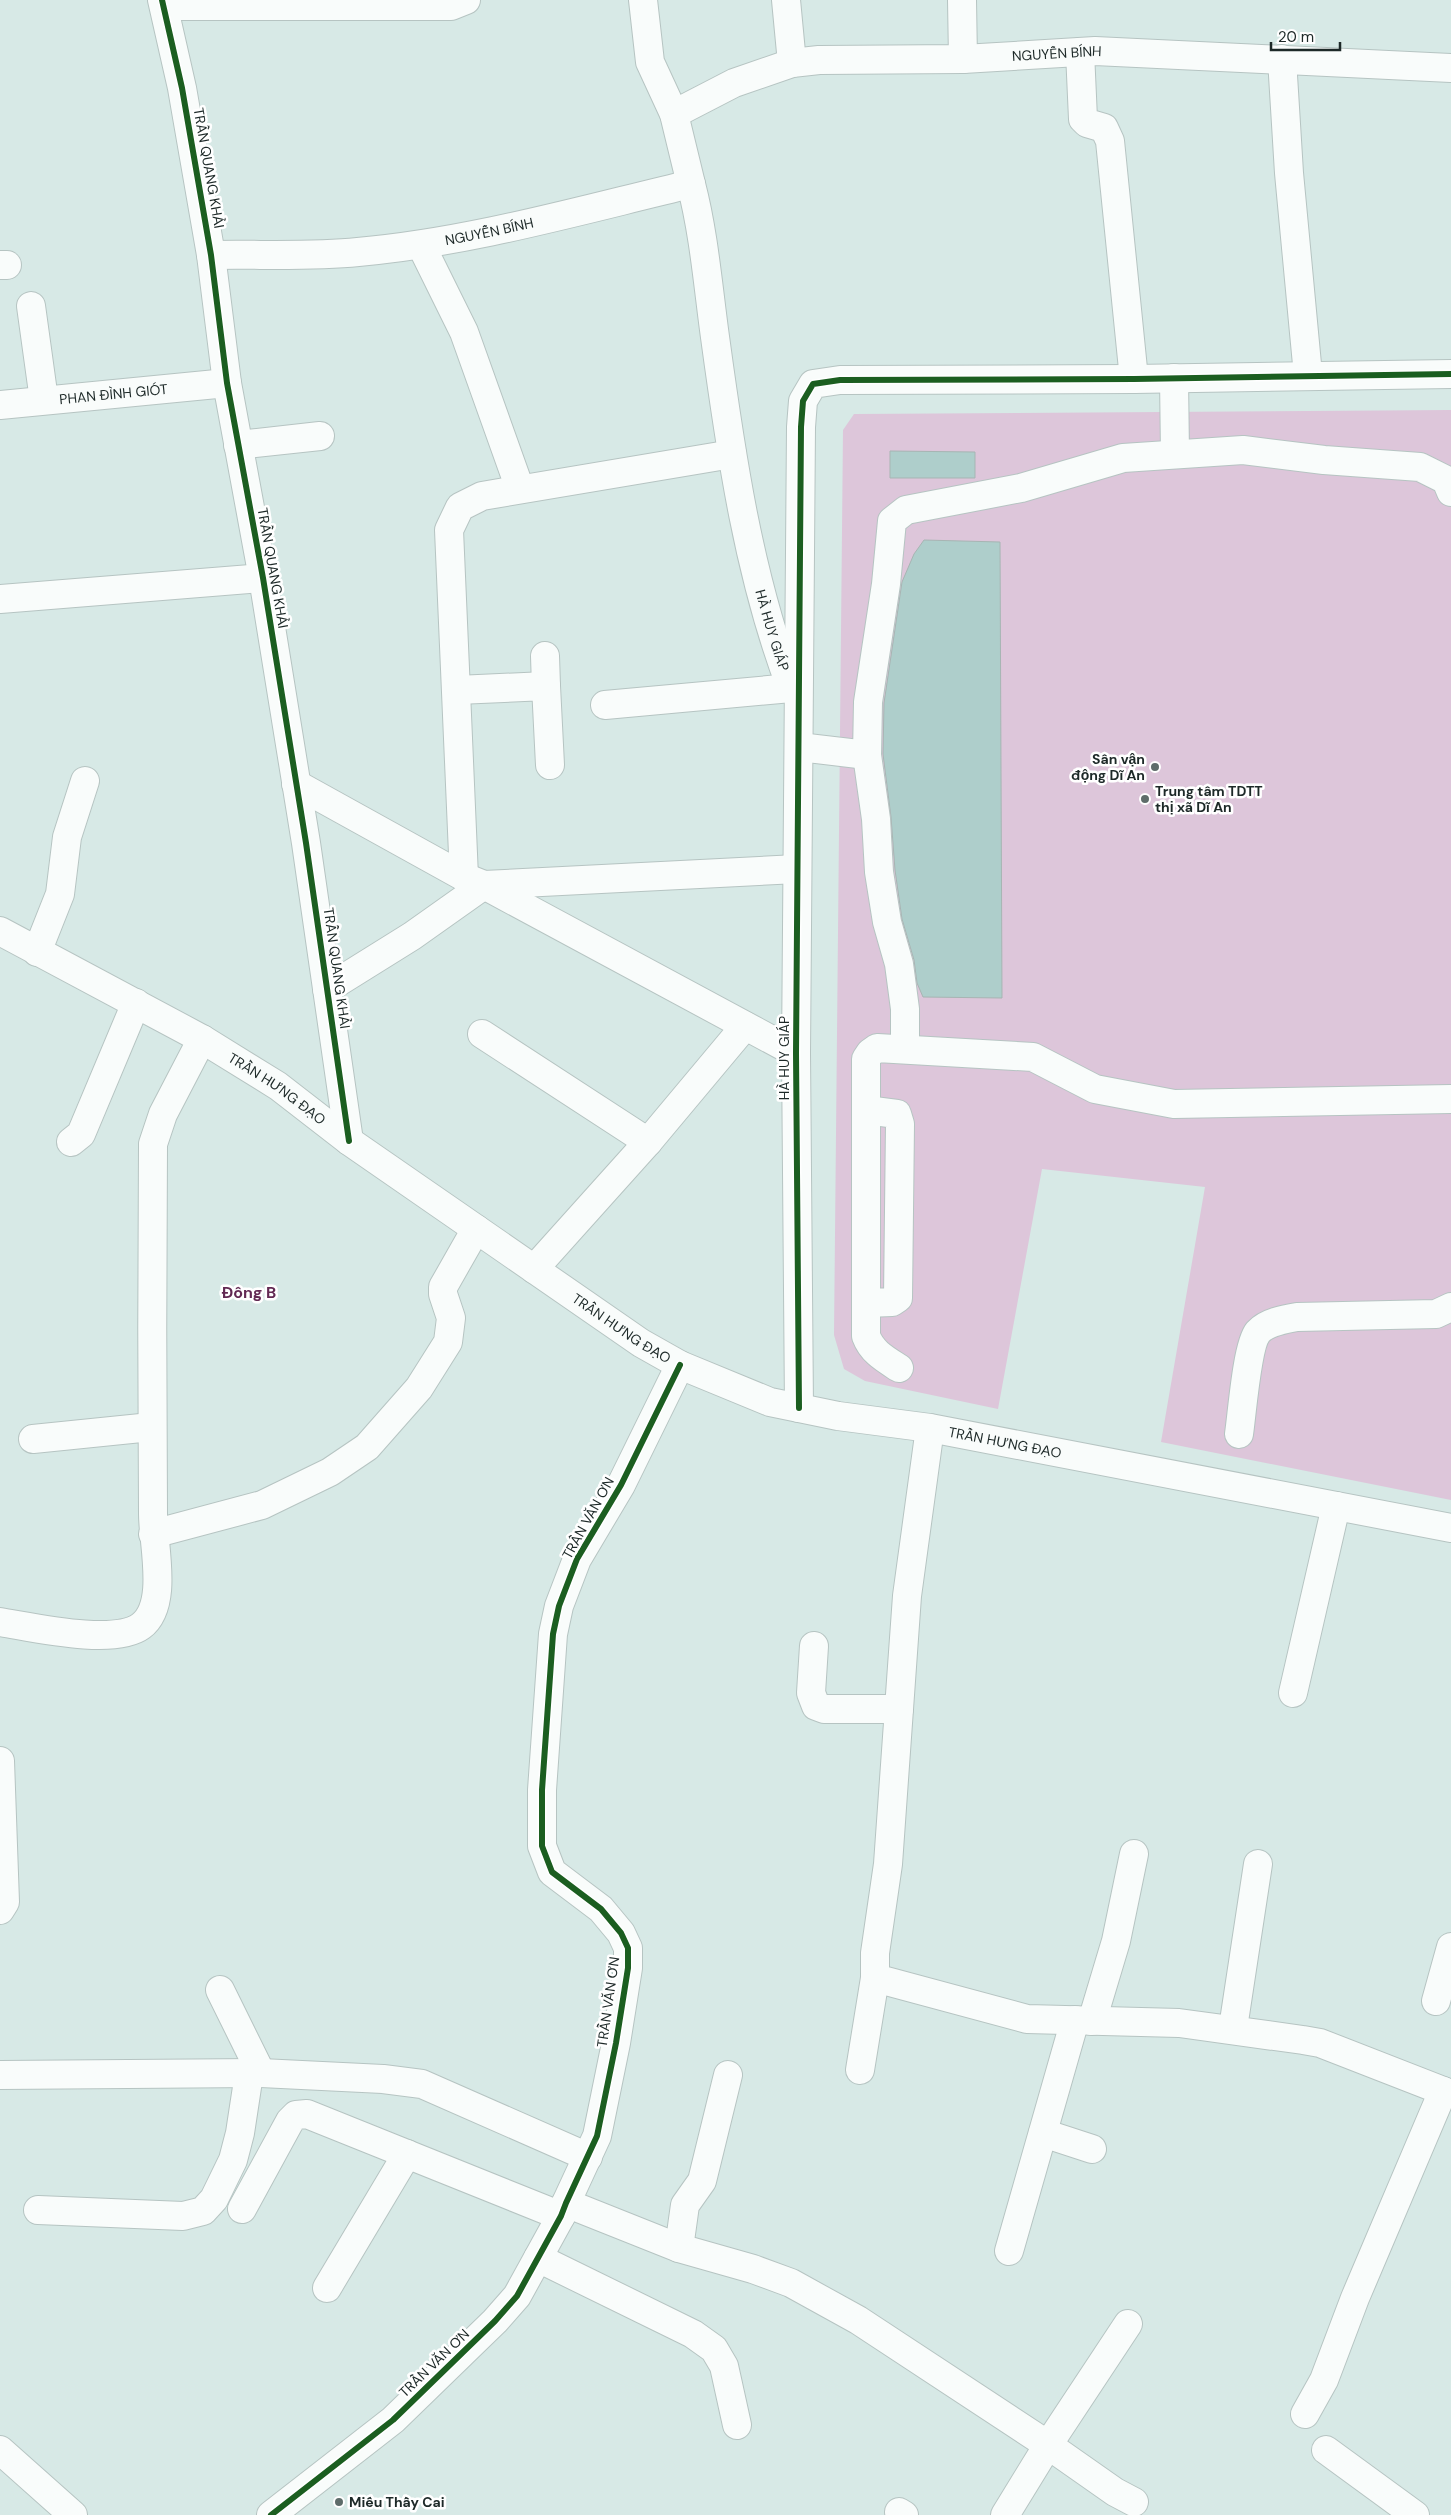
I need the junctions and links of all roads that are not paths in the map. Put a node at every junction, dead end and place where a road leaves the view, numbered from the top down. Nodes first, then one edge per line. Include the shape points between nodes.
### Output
1 (466, 0) edge
2 (643, 0) edge
3 (786, 0) edge
4 (962, 0) edge
5 (163, 3) edge
6 (1080, 52) junction
7 (963, 59) junction
8 (1282, 59) junction
9 (792, 63) junction
10 (1451, 68) edge
11 (674, 114) junction
12 (691, 184) junction
13 (422, 245) junction
14 (211, 255) junction
15 (31, 306) dead end
16 (1451, 374) edge
17 (1308, 375) junction
18 (1174, 378) junction
19 (1134, 379) junction
20 (227, 383) junction
21 (44, 400) junction
22 (0, 405) edge
23 (320, 436) dead end
24 (238, 444) junction
25 (732, 454) junction
26 (1176, 454) junction
27 (520, 490) junction
28 (1451, 492) edge
29 (263, 578) junction
30 (0, 599) edge
31 (545, 656) dead end
32 (546, 686) junction
33 (457, 690) junction
34 (795, 698) junction
35 (605, 705) dead end
36 (799, 747) junction
37 (867, 755) junction
38 (550, 765) dead end
39 (85, 781) dead end
40 (296, 784) junction
41 (797, 869) junction
42 (474, 881) junction
43 (0, 932) edge
44 (37, 952) junction
45 (327, 989) junction
46 (136, 1003) junction
47 (745, 1026) junction
48 (482, 1034) dead end
49 (202, 1039) junction
50 (905, 1048) junction
51 (796, 1053) junction
52 (1451, 1099) edge
53 (349, 1141) junction
54 (71, 1142) dead end
55 (648, 1142) junction
56 (476, 1229) junction
57 (534, 1269) junction
58 (1451, 1307) edge
59 (680, 1365) junction
60 (899, 1368) dead end
61 (799, 1408) junction
62 (151, 1427) junction
63 (930, 1428) junction
64 (1238, 1434) dead end
65 (32, 1439) dead end
66 (1336, 1506) junction
67 (1451, 1528) edge
68 (153, 1534) junction
69 (0, 1622) edge
70 (814, 1646) dead end
71 (1293, 1693) dead end
72 (899, 1709) junction
73 (0, 1761) edge
74 (1134, 1854) dead end
75 (1258, 1864) dead end
76 (0, 1910) edge
77 (1451, 1947) edge
78 (875, 1978) junction
79 (220, 1990) dead end
80 (1436, 2001) dead end
81 (1083, 2020) junction
82 (1233, 2028) junction
83 (860, 2070) dead end
84 (255, 2074) junction
85 (728, 2074) dead end
86 (0, 2075) edge
87 (1447, 2093) edge
88 (1043, 2133) junction
89 (1092, 2149) dead end
90 (407, 2154) junction
91 (588, 2157) junction
92 (242, 2209) dead end
93 (563, 2209) junction
94 (38, 2210) dead end
95 (679, 2248) junction
96 (1009, 2251) dead end
97 (538, 2258) junction
98 (327, 2288) dead end
99 (1128, 2324) dead end
100 (1305, 2414) dead end
101 (737, 2425) dead end
102 (1048, 2445) junction
103 (0, 2450) edge
104 (1326, 2450) dead end
105 (1134, 2502) dead end
106 (74, 2515) edge
107 (271, 2515) edge
108 (1005, 2515) edge
109 (1415, 2515) edge

1 - 5 street via 450,6
2 - 11 street via 650,62
3 - 9 street
4 - 7 street
5 - 14 street, TRẦN QUANG KHẢI via 182,88
6 - 7 street, NGUYỄN BÍNH
6 - 8 street, NGUYỄN BÍNH
6 - 19 street via 1083,119 1087,124 1104,128 1110,141
7 - 9 street, NGUYỄN BÍNH
8 - 10 street, NGUYỄN BÍNH
8 - 17 street via 1288,173
9 - 11 street, NGUYỄN BÍNH via 734,83
11 - 12 street
12 - 13 street, NGUYỄN BÍNH
12 - 25 street, HÀ HUY GIÁP via 701,230
13 - 14 street, NGUYỄN BÍNH via 356,253
13 - 27 street via 464,332
14 - 20 street, TRẦN QUANG KHẢI
15 - 21 street
16 - 17 street
17 - 18 street
18 - 19 street
18 - 26 street
19 - 34 street via 840,380 813,384 803,402 801,427
20 - 21 street, PHAN ĐÌNH GIÓT
20 - 24 street, TRẦN QUANG KHẢI
21 - 22 street, PHAN ĐÌNH GIÓT
23 - 24 street
24 - 29 street, TRẦN QUANG KHẢI
25 - 27 street
25 - 34 street, HÀ HUY GIÁP via 754,562
26 - 28 street via 1243,450 1420,467 1446,480
26 - 37 street via 1123,458 1020,488 906,510 892,521 868,702
27 - 33 street via 482,496 460,507 449,530
29 - 30 street
29 - 40 street, TRẦN QUANG KHẢI
31 - 32 street
32 - 33 street
32 - 38 street
33 - 42 street
34 - 35 street
34 - 36 street, HÀ HUY GIÁP
36 - 37 street
36 - 41 street, HÀ HUY GIÁP
37 - 50 street via 887,922 899,964 905,1009
39 - 44 street via 67,836 60,894
40 - 42 street
40 - 45 street, TRẦN QUANG KHẢI
41 - 42 street
41 - 51 street, HÀ HUY GIÁP
42 - 45 street via 412,936
42 - 47 street
43 - 44 street, TRẦN HƯNG ĐẠO
44 - 46 street, TRẦN HƯNG ĐẠO
45 - 53 street, TRẦN QUANG KHẢI
46 - 49 street, TRẦN HƯNG ĐẠO
46 - 54 street via 81,1134
47 - 51 street
47 - 55 street
48 - 55 street
49 - 53 street, TRẦN HƯNG ĐẠO via 278,1086
49 - 62 street via 163,1114 153,1144
50 - 52 street via 1033,1058 1095,1089 1174,1104
50 - 60 street via 877,1048 866,1059 866,1336 878,1354
51 - 61 street, HÀ HUY GIÁP
53 - 56 street, TRẦN HƯNG ĐẠO
55 - 57 street
56 - 57 street, TRẦN HƯNG ĐẠO
56 - 68 street via 444,1287 443,1294 451,1318 448,1342 419,1388 367,1447 330,1472 262,1505
57 - 59 street, TRẦN HƯNG ĐẠO via 641,1343
58 - 64 street via 1436,1314 1298,1317 1277,1321 1258,1332 1252,1348
59 - 61 street, TRẦN HƯNG ĐẠO via 770,1402
59 - 91 street, TRẦN VĂN ƠN via 621,1485 578,1559 559,1606 553,1634 542,1790 542,1846 552,1872 601,1909 621,1933 628,1948 628,1968 614,2052 597,2136
61 - 63 street, TRẦN HƯNG ĐẠO
62 - 65 street
62 - 68 street
63 - 66 street, TRẦN HƯNG ĐẠO
63 - 72 street via 907,1596
66 - 67 street, TRẦN HƯNG ĐẠO
66 - 71 street
68 - 69 street via 158,1583 156,1599 151,1616 140,1627 106,1635
70 - 72 street via 811,1694 816,1706 824,1709
72 - 78 street via 888,1864 876,1945
73 - 76 street via 5,1902
74 - 81 street via 1116,1941
75 - 82 street
77 - 80 street
78 - 81 street via 1027,2019
78 - 83 street
79 - 84 street
81 - 82 street
81 - 88 street
82 - 87 street via 1320,2043
84 - 86 street
84 - 91 street via 383,2079 422,2084
84 - 94 street via 233,2160 214,2199 203,2211 182,2216
85 - 95 street via 702,2181 685,2205
87 - 100 street via 1355,2298 1324,2380
88 - 89 street
88 - 96 street
90 - 92 street via 307,2114 296,2115
90 - 93 street
90 - 98 street
91 - 93 street, TRẦN VĂN ƠN
93 - 95 street
93 - 97 street, TRẦN VĂN ƠN
95 - 102 street via 791,2283 858,2320
97 - 101 street via 693,2334 714,2349 724,2366
97 - 107 street, TRẦN VĂN ƠN via 517,2296 495,2321 393,2420
99 - 102 street
102 - 105 street
102 - 108 street
103 - 106 street
104 - 109 street

